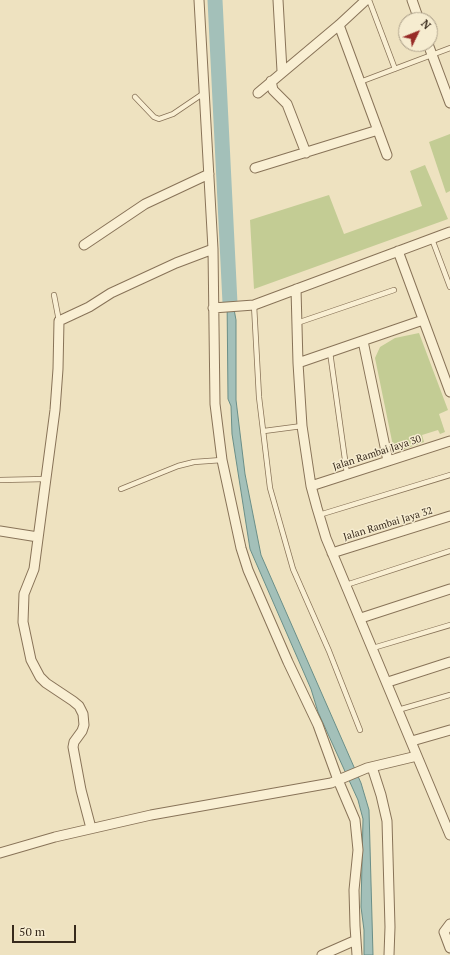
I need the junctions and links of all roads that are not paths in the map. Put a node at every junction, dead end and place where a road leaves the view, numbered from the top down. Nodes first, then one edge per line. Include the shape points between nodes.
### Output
1 (199, 0) edge
2 (278, 0) edge
3 (366, 0) edge
4 (369, 0) edge
5 (412, 0) edge
6 (416, 12) edge
7 (339, 25) junction
8 (450, 48) edge
9 (431, 52) edge
10 (432, 55) junction
11 (395, 69) junction
12 (282, 71) junction
13 (271, 81) junction
14 (360, 82) junction
15 (204, 93) junction
16 (258, 93) dead end
17 (135, 97) dead end
18 (450, 103) edge
19 (378, 130) junction
20 (306, 152) junction
21 (387, 155) dead end
22 (255, 168) dead end
23 (209, 174) junction
24 (450, 232) edge
25 (432, 239) junction
26 (84, 245) dead end
27 (213, 249) junction
28 (398, 251) junction
29 (450, 287) edge
30 (296, 289) junction
31 (394, 290) dead end
32 (54, 296) dead end
33 (249, 306) junction
34 (217, 308) junction
35 (423, 320) junction
36 (58, 321) junction
37 (297, 323) junction
38 (363, 341) junction
39 (330, 352) junction
40 (298, 363) junction
41 (450, 390) edge
42 (302, 426) junction
43 (264, 431) junction
44 (450, 441) edge
45 (222, 460) junction
46 (388, 461) junction
47 (347, 474) junction
48 (450, 475) edge
49 (0, 480) edge
50 (47, 480) junction
51 (311, 486) junction
52 (121, 490) dead end
53 (319, 515) junction
54 (450, 516) edge
55 (0, 531) edge
56 (38, 537) junction
57 (450, 551) edge
58 (332, 553) junction
59 (346, 585) junction
60 (450, 589) edge
61 (361, 618) junction
62 (450, 625) edge
63 (373, 648) junction
64 (450, 662) edge
65 (388, 682) junction
66 (450, 695) edge
67 (398, 710) junction
68 (360, 730) dead end
69 (450, 730) edge
70 (412, 741) junction
71 (417, 756) junction
72 (369, 767) junction
73 (342, 778) junction
74 (91, 828) junction
75 (450, 835) edge
76 (0, 854) edge
77 (450, 924) edge
78 (356, 940) junction
79 (450, 948) edge
80 (322, 955) edge
81 (357, 955) edge
82 (389, 955) edge

1 - 15 street
2 - 12 street
3 - 7 street
4 - 11 lane
5 - 6 street
7 - 12 street
7 - 14 street
8 - 10 lane
9 - 10 street
10 - 11 lane
10 - 18 street
11 - 14 lane
12 - 13 street
13 - 16 street
13 - 20 street via 273,90 287,104
14 - 19 street
15 - 17 lane via 173,114 159,120
15 - 23 street
19 - 20 street
19 - 21 street
20 - 22 street
23 - 26 street via 145,204
23 - 27 street
24 - 25 street
25 - 28 street
25 - 29 lane
27 - 34 street
27 - 36 street via 154,273
28 - 30 street
28 - 35 street
30 - 33 street
30 - 37 street
31 - 37 lane
32 - 36 lane
33 - 34 street
33 - 43 lane
34 - 45 street via 215,404
35 - 38 street
35 - 41 street
36 - 50 street via 58,369
37 - 40 street
38 - 39 street
38 - 46 street
39 - 40 street
39 - 47 lane
40 - 42 street
42 - 43 lane
42 - 51 street
43 - 68 lane via 270,488 291,562
44 - 46 street, Jalan Rambai Jaya 30
45 - 52 lane via 178,466
45 - 73 street via 248,570
46 - 47 street, Jalan Rambai Jaya 30
47 - 51 street, Jalan Rambai Jaya 30
48 - 53 lane
49 - 50 lane
50 - 56 street
51 - 53 street
53 - 58 street
54 - 58 street, Jalan Rambai Jaya 32
55 - 56 street
56 - 74 street via 34,569 24,594 23,622 31,660 40,677 79,706 83,714 84,725 73,747
57 - 59 lane
58 - 59 street
59 - 61 street
60 - 61 street
61 - 63 street
62 - 63 lane
63 - 65 street
64 - 65 street
65 - 67 street
66 - 67 lane
67 - 70 street
69 - 70 street
70 - 71 street
71 - 72 street
71 - 75 street
72 - 73 street
72 - 82 street via 381,795 386,821
73 - 74 street via 331,783 178,809
73 - 78 street via 357,834 354,890
74 - 76 street
77 - 79 street via 444,932
78 - 80 street
78 - 81 street

